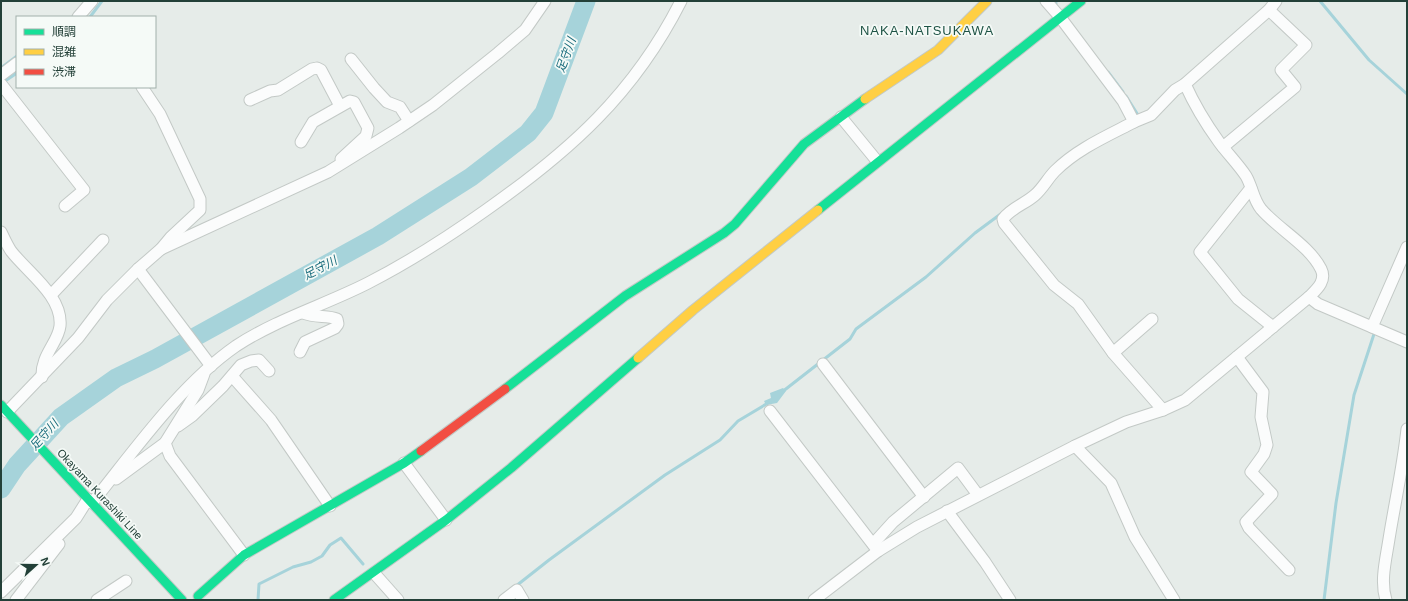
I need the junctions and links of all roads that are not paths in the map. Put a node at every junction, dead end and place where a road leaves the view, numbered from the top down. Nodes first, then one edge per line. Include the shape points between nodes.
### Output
1 (92, 1) edge
2 (545, 1) edge
3 (681, 1) edge
4 (987, 1) edge
5 (1046, 1) edge
6 (1080, 1) edge
7 (1272, 6) edge
8 (81, 16) edge
9 (1060, 17) junction
10 (351, 59) dead end
11 (16, 64) edge
12 (1, 75) edge
13 (1185, 84) junction
14 (2, 85) edge
15 (143, 88) edge
16 (250, 100) dead end
17 (340, 106) junction
18 (841, 117) junction
19 (1133, 119) junction
20 (409, 121) junction
21 (301, 142) dead end
22 (1223, 147) junction
23 (878, 161) junction
24 (328, 172) junction
25 (1251, 188) junction
26 (65, 206) dead end
27 (1, 232) edge
28 (103, 240) dead end
29 (1407, 247) edge
30 (161, 249) junction
31 (140, 271) junction
32 (51, 295) junction
33 (1309, 297) junction
34 (303, 313) junction
35 (1152, 319) dead end
36 (1273, 327) junction
37 (1375, 328) junction
38 (1407, 342) edge
39 (300, 352) dead end
40 (1113, 352) junction
41 (1237, 357) junction
42 (823, 364) dead end
43 (208, 367) junction
44 (269, 371) dead end
45 (232, 376) junction
46 (42, 377) junction
47 (1163, 410) junction
48 (770, 411) dead end
49 (5, 413) edge
50 (173, 429) junction
51 (1407, 429) edge
52 (165, 442) junction
53 (1074, 446) junction
54 (404, 463) junction
55 (1405, 464) edge
56 (100, 493) junction
57 (978, 495) junction
58 (924, 497) junction
59 (88, 499) junction
60 (330, 506) junction
61 (947, 511) junction
62 (76, 518) junction
63 (446, 520) junction
64 (876, 547) junction
65 (244, 555) junction
66 (1289, 570) dead end
67 (374, 572) junction
68 (126, 581) dead end
69 (1, 592) edge
70 (198, 596) dead end
71 (17, 599) edge
72 (96, 600) edge
73 (182, 600) edge
74 (334, 600) edge
75 (398, 600) edge
76 (504, 600) edge
77 (523, 600) edge
78 (814, 600) edge
79 (1010, 600) edge
80 (1174, 600) edge
81 (1386, 600) edge

1 - 8 street
2 - 20 street via 525,30 471,76
3 - 34 street via 636,76 596,122 565,150 504,197 433,246 366,284
4 - 18 street via 938,50
5 - 9 street
6 - 9 street
7 - 13 street
7 - 22 street via 1306,45 1281,70 1295,87
9 - 19 street via 1123,101
9 - 23 street
10 - 20 street via 387,102 400,107
11 - 12 street
13 - 19 street via 1174,90 1151,115
13 - 22 street via 1194,103
14 - 26 street via 84,190
15 - 30 street via 160,114 200,199 200,210 171,236
16 - 17 street via 278,90 317,68 321,70
17 - 21 street via 313,122
17 - 24 street via 350,101 354,102 368,128 366,136
18 - 23 street
18 - 54 street via 804,144 735,224 625,296 527,373
19 - 40 street via 1066,162 1055,171 1036,195 1003,219 1004,224 1054,285 1078,304
20 - 24 street
22 - 25 street via 1246,176
23 - 63 street via 692,310 511,468
24 - 30 street
25 - 33 street via 1259,207 1304,248 1321,269 1324,276 1321,284
25 - 36 street via 1200,252 1238,298
27 - 32 street via 10,250
28 - 32 street
29 - 37 street
30 - 31 street
31 - 43 street
31 - 46 street via 107,300 78,338
32 - 46 street via 59,314 60,326 42,367
33 - 36 street
33 - 37 street via 1318,304
34 - 39 street via 314,317 333,317 337,319 338,324 335,328 305,342
34 - 43 street via 257,334
35 - 40 street
36 - 41 street
37 - 38 street
40 - 47 street
41 - 47 street via 1185,400
41 - 66 street via 1263,392 1261,417 1267,445 1264,454 1251,472 1272,494 1246,522
42 - 58 street
43 - 50 street via 198,390
43 - 56 street via 140,442
44 - 45 street via 259,360 241,365
45 - 50 street via 192,416
45 - 60 street via 271,420
46 - 49 street
47 - 53 street via 1126,422
48 - 64 street
49 - 59 street, Okayama Kurashiki Line
50 - 52 street
51 - 55 street
52 - 56 street
52 - 65 street via 170,456
53 - 57 street
53 - 80 street via 1111,483 1135,537
54 - 60 street
54 - 63 street
55 - 81 street via 1387,551 1382,589
56 - 59 street
57 - 58 street via 958,468
57 - 61 street
58 - 64 street via 893,522
59 - 62 street
59 - 73 street, Okayama Kurashiki Line
60 - 65 street
61 - 64 street
61 - 79 street
62 - 69 street
62 - 71 street
63 - 67 street
64 - 78 street
65 - 70 street
67 - 74 street
67 - 75 street
68 - 72 street
76 - 77 street via 517,590

